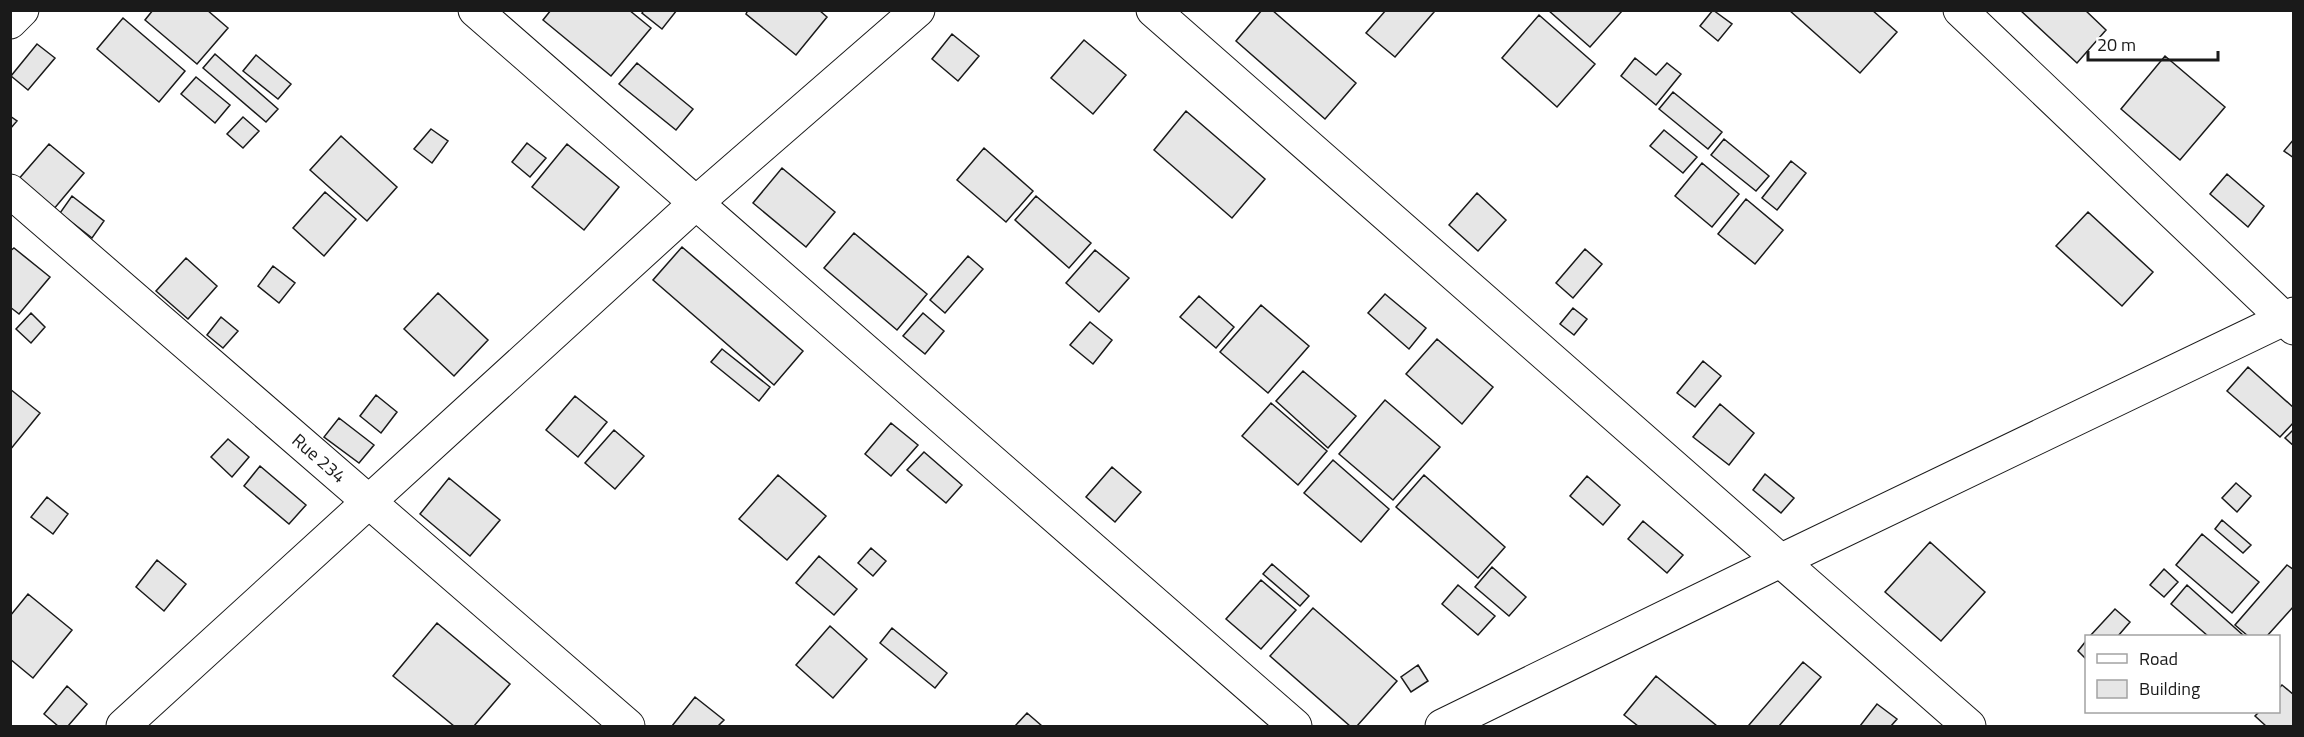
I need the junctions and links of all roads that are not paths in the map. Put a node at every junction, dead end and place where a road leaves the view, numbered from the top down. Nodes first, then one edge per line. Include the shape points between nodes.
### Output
1 (22, 10) edge
2 (475, 10) edge
3 (918, 10) edge
4 (1154, 10) edge
5 (1960, 10) edge
6 (10, 22) edge
7 (10, 191) edge
8 (696, 203) junction
9 (2290, 320) edge
10 (369, 502) junction
11 (1780, 561) junction
12 (123, 726) edge
13 (628, 726) edge
14 (1295, 726) edge
15 (1442, 726) edge
16 (1969, 726) edge

1 - 6 street
2 - 8 street
3 - 8 street
4 - 11 street
5 - 9 street
7 - 10 street, Rue 234
8 - 10 street
8 - 14 street
9 - 11 street
10 - 12 street
10 - 13 street, Rue 234
11 - 15 street
11 - 16 street

